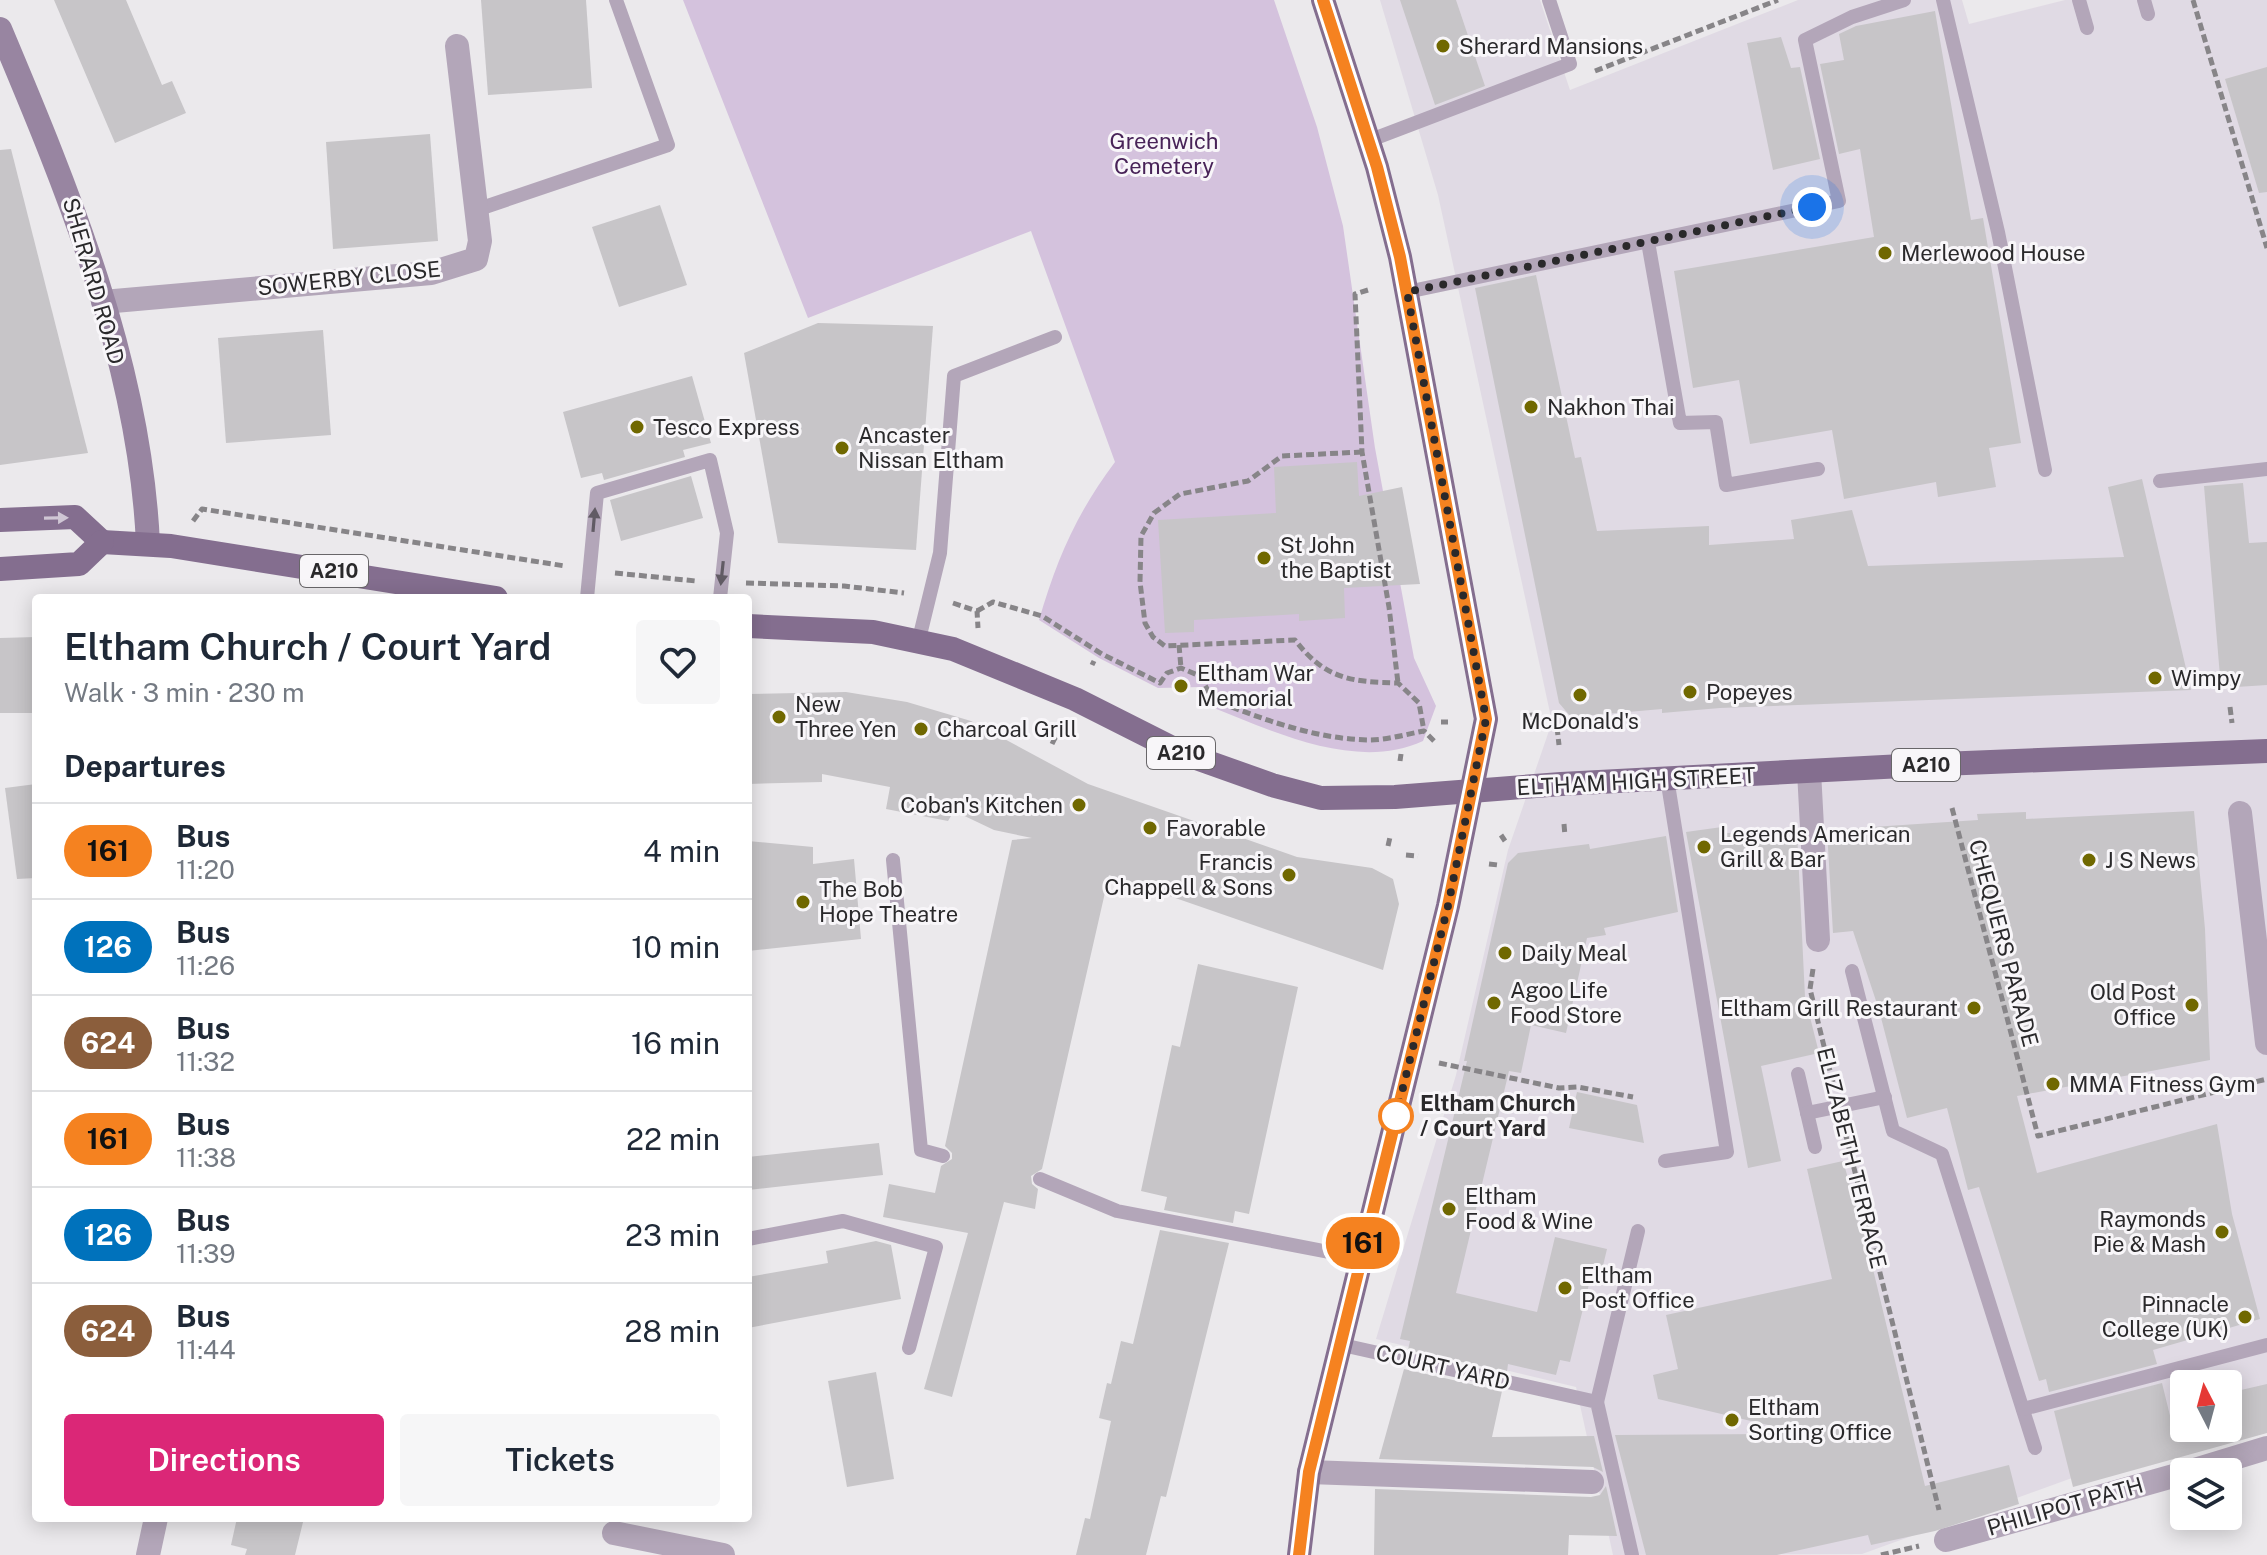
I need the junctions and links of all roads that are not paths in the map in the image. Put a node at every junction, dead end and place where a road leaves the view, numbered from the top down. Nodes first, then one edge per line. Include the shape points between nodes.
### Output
1 (616, 0) edge
2 (1323, 0) edge
3 (1549, 0) edge
4 (1904, 0) edge
5 (1943, 0) edge
6 (2079, 0) edge
7 (2087, 28) dead end
8 (0, 29) edge
9 (457, 46) dead end
10 (1368, 141) junction
11 (476, 210) junction
12 (1648, 242) junction
13 (1407, 292) junction
14 (103, 302) junction
15 (1055, 337) dead end
16 (1818, 469) dead end
17 (2267, 469) edge
18 (2045, 470) dead end
19 (2160, 481) dead end
20 (0, 520) edge
21 (102, 542) junction
22 (148, 544) junction
23 (0, 569) edge
24 (396, 590) edge
25 (446, 594) edge
26 (587, 594) edge
27 (720, 594) edge
28 (752, 626) edge
29 (919, 639) junction
30 (2267, 751) edge
31 (1809, 771) junction
32 (1667, 778) junction
33 (1471, 791) junction
34 (2240, 813) dead end
35 (893, 860) dead end
36 (2258, 911) edge
37 (1818, 940) road end
38 (1852, 971) dead end
39 (2267, 1043) edge
40 (1798, 1074) dead end
41 (1885, 1097) junction
42 (1807, 1113) junction
43 (1815, 1147) dead end
44 (943, 1156) dead end
45 (1665, 1161) dead end
46 (1040, 1179) dead end
47 (1638, 1231) dead end
48 (752, 1238) edge
49 (1360, 1258) junction
50 (1338, 1344) junction
51 (2267, 1345) edge
52 (909, 1348) dead end
53 (1597, 1402) junction
54 (2023, 1409) junction
55 (2035, 1448) dead end
56 (2267, 1448) edge
57 (2233, 1458) edge
58 (1309, 1472) junction
59 (2170, 1477) edge
60 (1592, 1482) dead end
61 (155, 1522) edge
62 (611, 1535) edge
63 (1946, 1540) road end
64 (148, 1555) edge
65 (723, 1555) edge
66 (1299, 1555) edge
67 (1632, 1555) edge

1 - 11 lane via 668,145
2 - 10 main road
3 - 10 lane via 1570,64
4 - 12 lane via 1805,40 1839,201
5 - 18 lane via 1998,232
6 - 7 lane
8 - 14 street, SHERARD ROAD via 68,190
9 - 11 street, SOWERBY CLOSE
10 - 13 main road
11 - 14 street, SOWERBY CLOSE via 476,259 431,273
12 - 13 lane
12 - 16 lane via 1680,423 1716,422 1726,485
13 - 33 main road via 1486,719
14 - 22 street, SHERARD ROAD via 137,441
15 - 29 lane via 954,376 940,553
17 - 19 lane
20 -> 21 main road via 75,517
21 - 22 main road, A210
21 - 23 main road via 79,564
22 - 24 main road, A210
24 - 25 main road, A210
26 -> 27 lane via 597,493 710,460 727,533
28 - 29 main road, ELTHAM HIGH STREET / A210
29 - 33 main road, ELTHAM HIGH STREET / A210 via 1075,699 1182,753 1272,785 1321,798
30 - 31 main road, ELTHAM HIGH STREET / A210
31 - 32 main road, ELTHAM HIGH STREET / A210
31 - 37 street
32 - 33 main road, ELTHAM HIGH STREET / A210
32 - 45 lane via 1727,1152
33 - 49 main road via 1448,906
34 - 36 street
35 - 44 lane via 921,1150
36 - 39 street
38 - 41 lane
40 - 42 lane
41 - 42 lane
41 - 54 lane via 1893,1131 1942,1154
42 - 43 lane
46 - 49 lane via 1117,1211
47 - 53 lane
48 - 52 lane via 843,1221 936,1247
49 - 50 main road
50 - 53 lane, COURT YARD
50 - 58 main road
51 - 54 lane
53 - 67 lane
54 - 55 lane
56 - 57 street, PHILIPOT PATH
58 - 60 street
58 - 66 main road
59 - 63 street, PHILIPOT PATH
61 - 64 street
62 - 65 street

